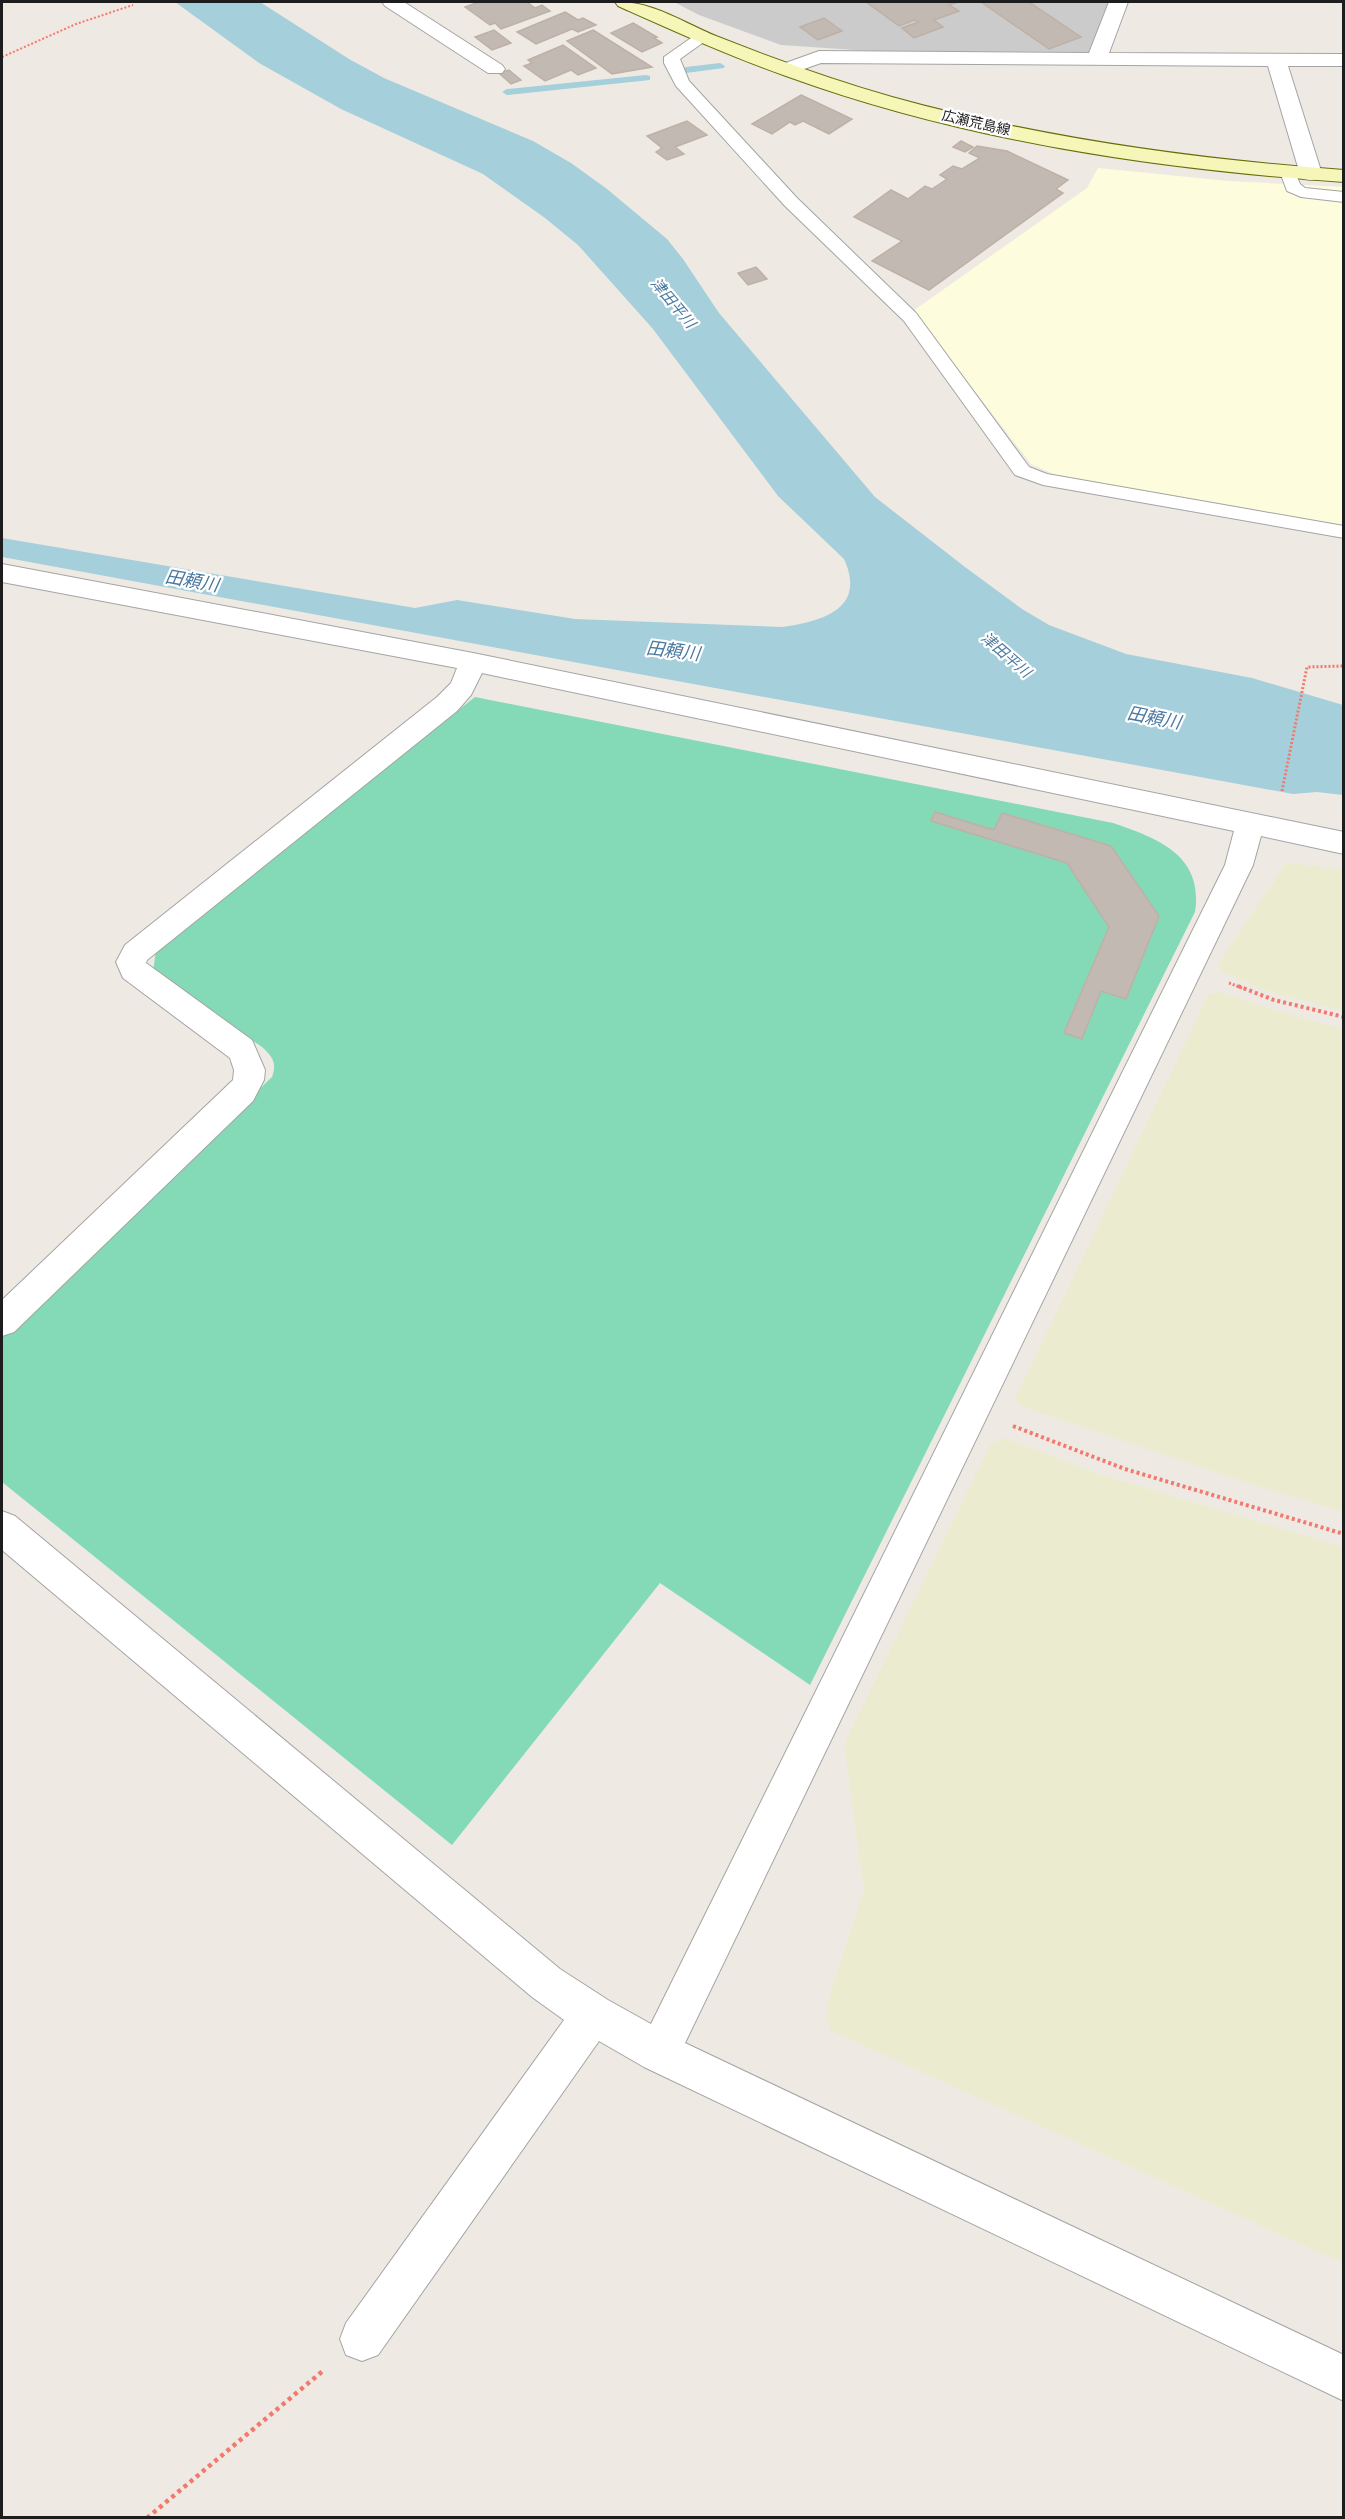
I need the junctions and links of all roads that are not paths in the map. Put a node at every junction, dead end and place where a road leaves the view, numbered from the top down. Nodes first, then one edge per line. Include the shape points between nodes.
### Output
1 (392, 2) edge
2 (625, 2) edge
3 (1118, 2) edge
4 (703, 36) junction
5 (1100, 59) junction
6 (1344, 60) edge
7 (1277, 61) junction
8 (495, 69) dead end
9 (787, 69) junction
10 (1288, 172) junction
11 (1311, 174) junction
12 (1344, 176) edge
13 (1344, 197) edge
14 (1344, 532) edge
15 (2, 574) edge
16 (473, 662) junction
17 (1250, 823) junction
18 (1344, 843) edge
19 (2, 1321) edge
20 (2, 1528) edge
21 (593, 2015) junction
22 (659, 2052) junction
23 (362, 2339) road end
24 (1344, 2379) edge

1 - 8 street
2 - 4 main road, 広瀬荒島線
3 - 5 street via 1099,51
4 - 9 main road, 広瀬荒島線
4 - 14 lane via 672,57 682,83 790,202 910,317 1022,471 1043,479
5 - 7 street
5 - 9 street via 819,57
6 - 7 street
7 - 11 street
9 - 10 main road, 広瀬荒島線 via 972,124 1170,160
10 - 11 main road, 広瀬荒島線
10 - 13 lane via 1293,187 1301,192
11 - 12 main road, 広瀬荒島線
15 - 16 street
16 - 17 street
16 - 19 street via 462,688 447,704 135,953 131,962 134,970 242,1049 249,1063 250,1079 242,1092
17 - 18 street
17 - 22 street via 1239,865
20 - 21 street via 546,1983
21 - 22 street
21 - 23 street
22 - 24 street

